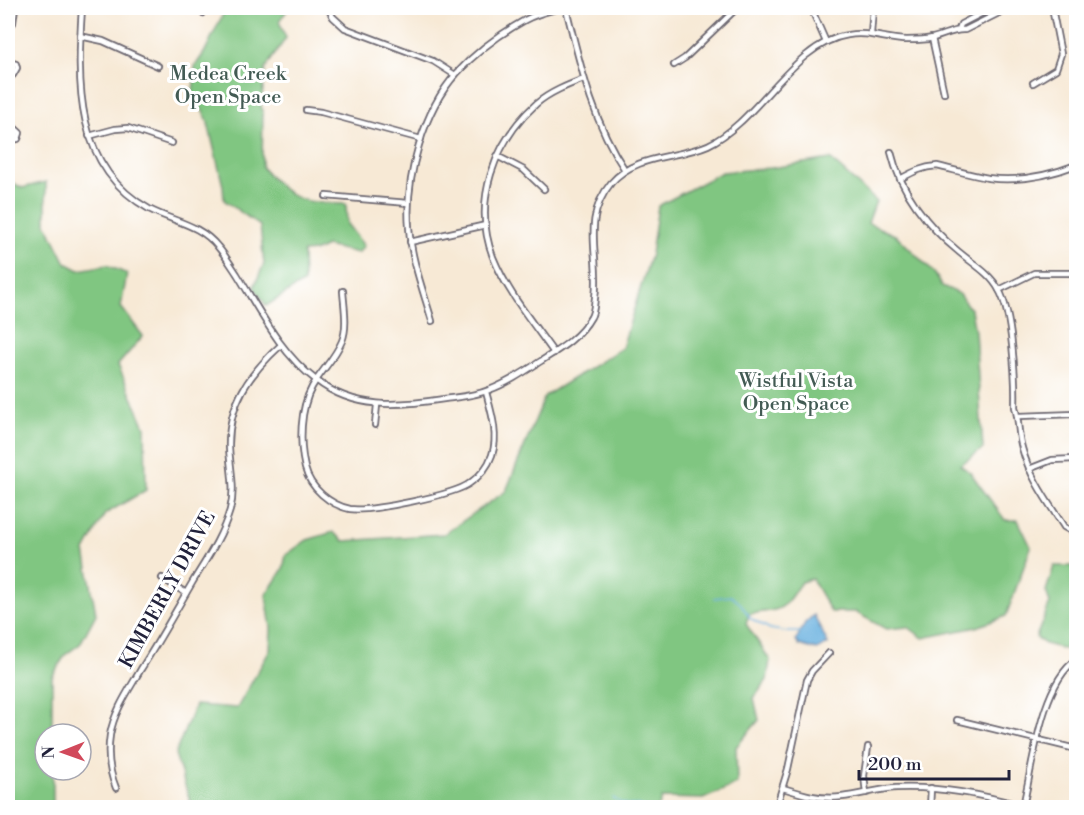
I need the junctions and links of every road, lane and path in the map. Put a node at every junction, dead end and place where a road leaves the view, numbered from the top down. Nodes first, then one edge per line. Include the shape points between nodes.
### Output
1 (15, 8) edge
2 (82, 8) edge
3 (190, 8) edge
4 (328, 8) edge
5 (560, 8) edge
6 (566, 8) edge
7 (737, 8) edge
8 (811, 8) edge
9 (873, 8) edge
10 (992, 8) edge
11 (1009, 8) edge
12 (1052, 8) edge
13 (203, 13) dead end
14 (8, 28) edge
15 (959, 30) junction
16 (871, 34) junction
17 (80, 36) junction
18 (932, 38) junction
19 (826, 42) junction
20 (8, 62) edge
21 (674, 65) dead end
22 (158, 66) dead end
23 (8, 75) edge
24 (455, 75) junction
25 (584, 79) junction
26 (1033, 83) dead end
27 (944, 93) dead end
28 (306, 110) dead end
29 (8, 122) edge
30 (89, 136) junction
31 (8, 138) edge
32 (421, 139) junction
33 (172, 143) dead end
34 (891, 152) dead end
35 (497, 156) junction
36 (1077, 165) edge
37 (625, 170) junction
38 (900, 179) junction
39 (544, 189) dead end
40 (326, 196) dead end
41 (408, 203) junction
42 (486, 225) junction
43 (410, 242) junction
44 (1077, 273) edge
45 (999, 290) junction
46 (343, 291) dead end
47 (432, 321) dead end
48 (281, 345) junction
49 (554, 353) junction
50 (316, 381) junction
51 (486, 392) junction
52 (378, 405) junction
53 (1077, 414) edge
54 (1018, 416) junction
55 (375, 426) dead end
56 (1077, 459) edge
57 (1029, 469) junction
58 (1077, 531) edge
59 (162, 578) dead end
60 (186, 594) junction
61 (829, 653) dead end
62 (1077, 660) edge
63 (957, 720) dead end
64 (1038, 739) junction
65 (868, 747) dead end
66 (1077, 749) edge
67 (783, 788) junction
68 (931, 788) junction
69 (116, 789) dead end
70 (866, 793) junction
71 (776, 807) edge
72 (930, 807) edge
73 (1026, 807) edge

1 - 14 street via 13,23
2 - 17 street
3 - 13 street
4 - 24 street via 345,28 433,61
5 - 24 street via 527,19 486,45
6 - 25 street
7 - 21 street
8 - 19 street
9 - 16 street
10 - 15 street via 961,24
11 - 15 street
12 - 26 street via 1061,54 1056,69
15 - 18 street
16 - 18 street via 903,40
16 - 19 street via 846,35
17 - 22 street via 102,41
17 - 30 street via 80,85
18 - 27 street
19 - 37 street via 808,53 735,127 711,144 647,160
20 - 23 street via 17,68 13,75
24 - 32 street
25 - 35 street via 560,88 537,104 510,133
25 - 37 street via 611,151
28 - 32 street
29 - 31 street via 20,133 14,141
30 - 33 street via 128,128
30 - 48 street via 104,167 130,196 205,233 219,247
32 - 41 street via 412,168
34 - 38 street
35 - 39 street via 524,170
35 - 42 street via 485,204
36 - 38 street via 1030,178 1008,179 929,167
37 - 49 street via 612,182 596,209 593,224 597,286 592,315 576,338
38 - 45 street via 939,234 986,273
40 - 41 street
41 - 43 street
42 - 43 street
42 - 49 street via 493,256 506,284
43 - 47 street
44 - 45 street via 1034,273
45 - 54 street via 1010,329
46 - 50 street via 343,339
48 - 50 street
48 - 60 street, KIMBERLY DRIVE via 259,365 236,403 230,429 230,511
49 - 51 street
50 - 51 street via 303,410 305,471 327,500 349,509 365,510 440,495 468,484 484,471 492,453 492,420
50 - 52 street via 347,397
51 - 52 street via 409,405
52 - 55 street
53 - 54 street
54 - 57 street
56 - 57 street via 1052,460
57 - 58 street via 1064,527
59 - 60 street
60 - 69 street, KIMBERLY DRIVE via 122,702 110,734 109,757
61 - 67 street via 807,680
62 - 64 street via 1054,684
63 - 64 street
64 - 66 street
64 - 73 street
65 - 70 street
67 - 70 street via 815,797
67 - 71 street
68 - 70 street
68 - 72 street
68 - 73 street

